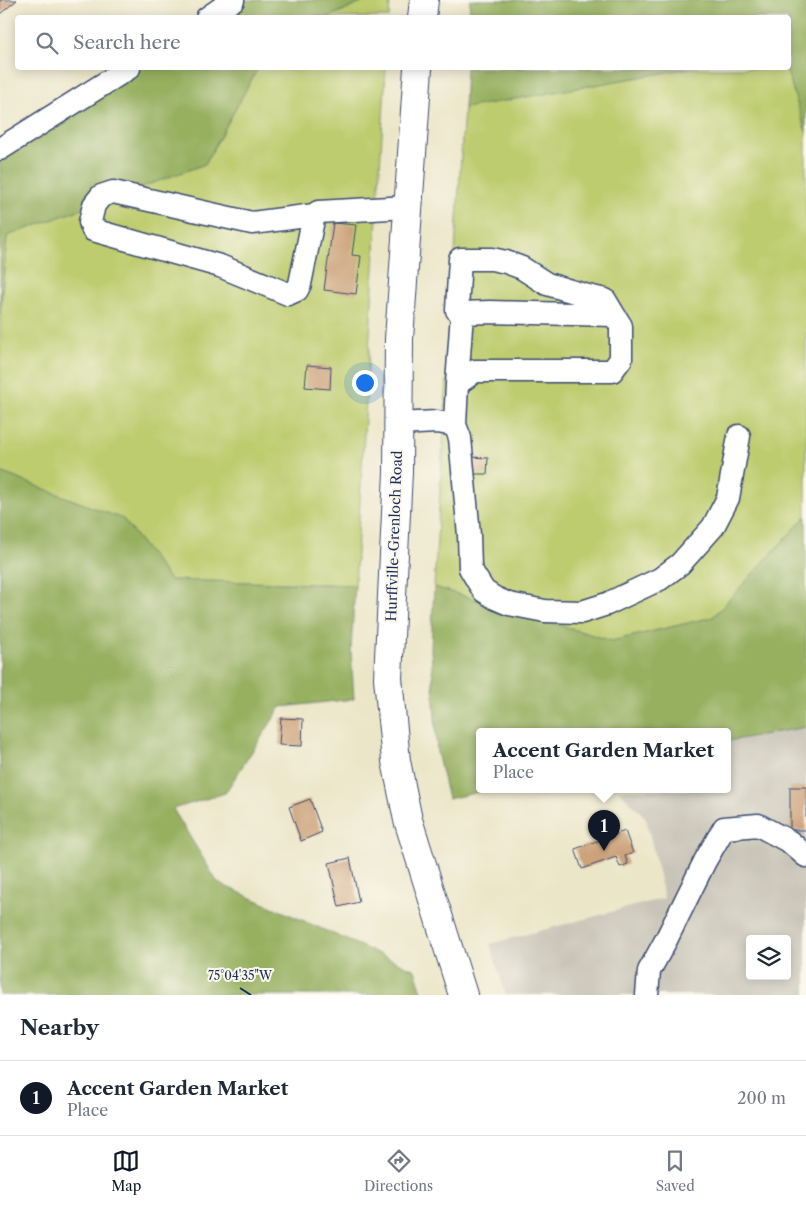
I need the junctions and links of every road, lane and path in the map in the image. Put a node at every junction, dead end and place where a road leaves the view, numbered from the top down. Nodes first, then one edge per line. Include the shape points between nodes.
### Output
1 (233, 0) edge
2 (424, 0) edge
3 (210, 15) edge
4 (422, 15) edge
5 (126, 70) edge
6 (418, 70) edge
7 (0, 149) edge
8 (408, 207) junction
9 (314, 215) junction
10 (462, 313) junction
11 (614, 314) junction
12 (458, 384) junction
13 (398, 424) junction
14 (455, 425) junction
15 (739, 436) dead end
16 (806, 856) edge
17 (463, 995) edge
18 (647, 995) edge

1 - 3 street
2 - 4 main road
5 - 7 street
6 - 8 main road, Hurffville-Grenloch Road
8 - 9 street via 318,212
8 - 13 main road, Hurffville-Grenloch Road via 399,339
9 - 9 street via 252,223 113,192 101,196 94,205 90,222 94,230 220,266 288,294 297,290 300,284
10 - 11 street
10 - 11 street via 457,310 460,259 492,259 522,268 547,284 605,300
10 - 12 street
11 - 12 street via 621,326 621,359 612,371 475,371
12 - 14 street
13 - 14 street via 436,422
13 - 17 main road, Hurffville-Grenloch Road via 388,678 396,762 408,820
14 - 15 street via 460,438 470,568 484,591 495,598 545,612 582,612 607,604 660,579 680,564 713,527 728,498
16 - 18 street via 790,842 758,825 724,828 649,970

